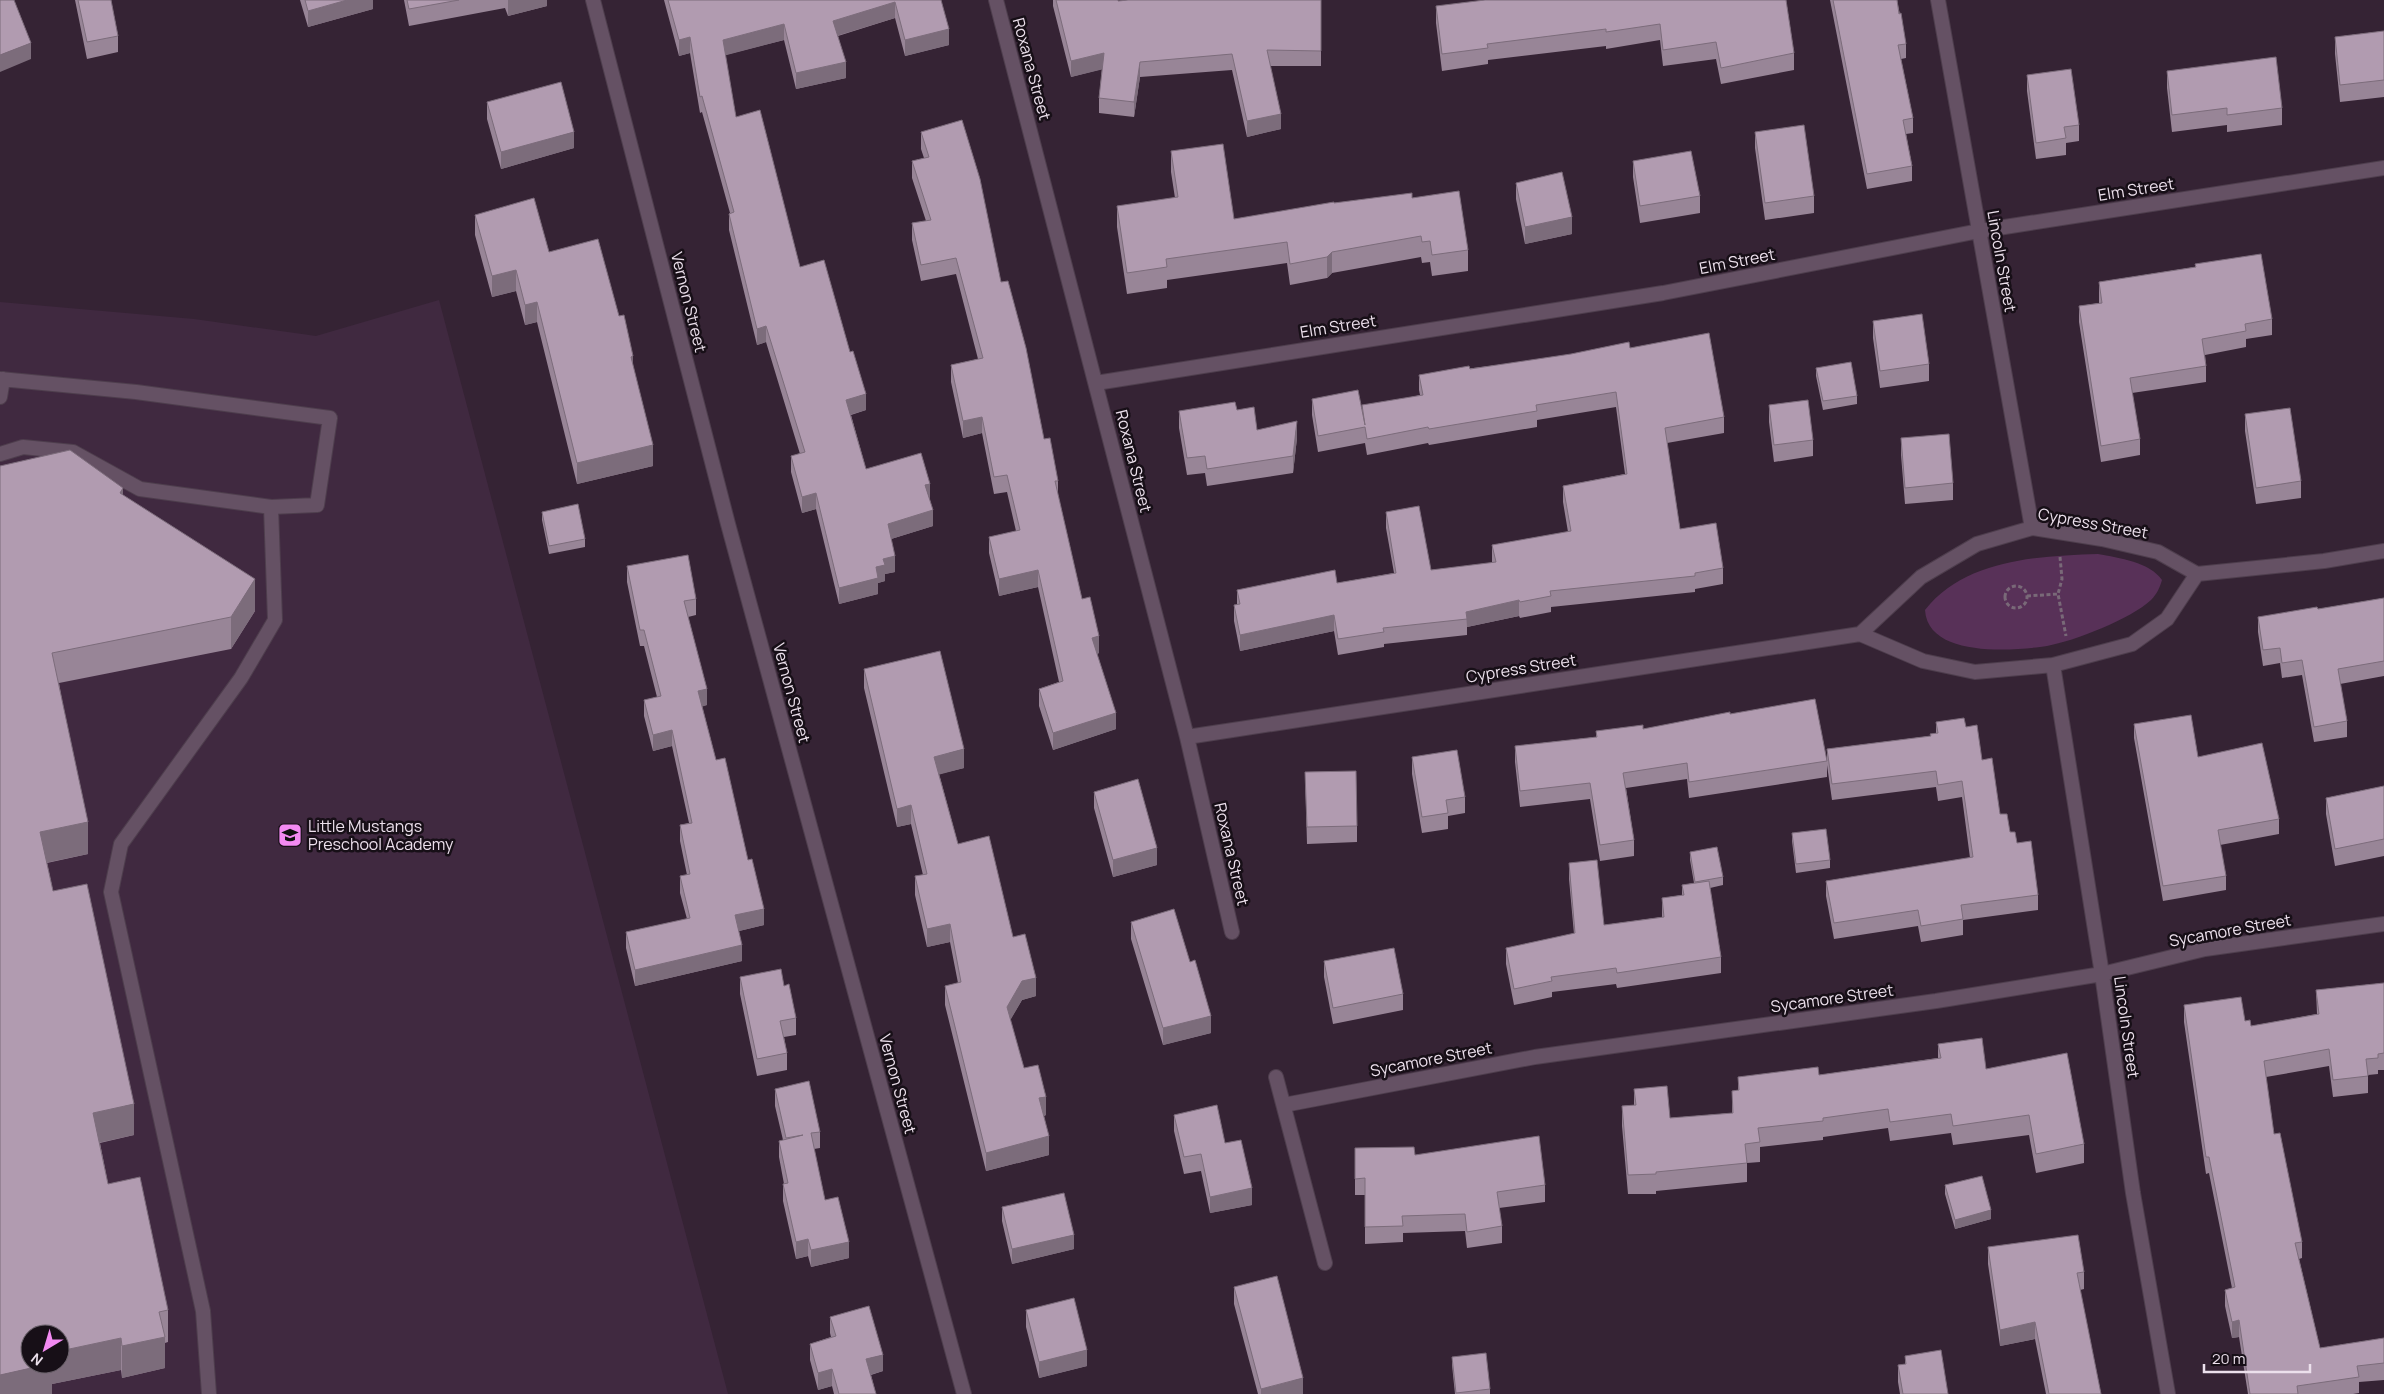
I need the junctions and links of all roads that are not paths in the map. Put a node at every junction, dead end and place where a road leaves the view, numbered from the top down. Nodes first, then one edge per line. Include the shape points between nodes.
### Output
1 (593, 0) edge
2 (996, 0) edge
3 (1938, 0) edge
4 (2384, 168) edge
5 (1979, 232) junction
6 (1, 379) edge
7 (1096, 383) junction
8 (0, 397) edge
9 (0, 454) edge
10 (271, 507) junction
11 (2032, 528) junction
12 (2384, 551) edge
13 (2197, 574) junction
14 (1860, 634) junction
15 (2053, 665) junction
16 (1187, 737) junction
17 (2384, 924) edge
18 (1232, 932) dead end
19 (2102, 974) junction
20 (1276, 1077) dead end
21 (1284, 1105) junction
22 (1325, 1263) dead end
23 (208, 1394) edge
24 (964, 1394) edge
25 (2168, 1394) edge

1 - 24 street, Vernon Street via 728,524
2 - 7 street, Roxana Street
3 - 5 street, Lincoln Street
4 - 5 street, Elm Street
5 - 7 street, Elm Street via 1663,293
5 - 11 street, Lincoln Street
6 - 8 street
6 - 10 street via 136,392 330,418 317,505
7 - 16 street, Roxana Street
9 - 10 street via 23,447 73,452 140,488
10 - 23 street via 275,620 241,678 121,844 111,892 203,1311
11 - 13 street, Cypress Street via 2158,552
11 - 14 street, Cypress Street via 1977,544 1922,577
12 - 13 street via 2324,561
13 - 15 street via 2167,619 2132,644
14 - 15 street via 1923,661 1975,672
14 - 16 street, Cypress Street
15 - 19 street, Lincoln Street
16 - 18 street, Roxana Street
17 - 19 street, Sycamore Street via 2206,949
19 - 21 street, Sycamore Street via 1936,1002 1535,1057
19 - 25 street, Lincoln Street via 2132,1193
20 - 21 street
21 - 22 street

